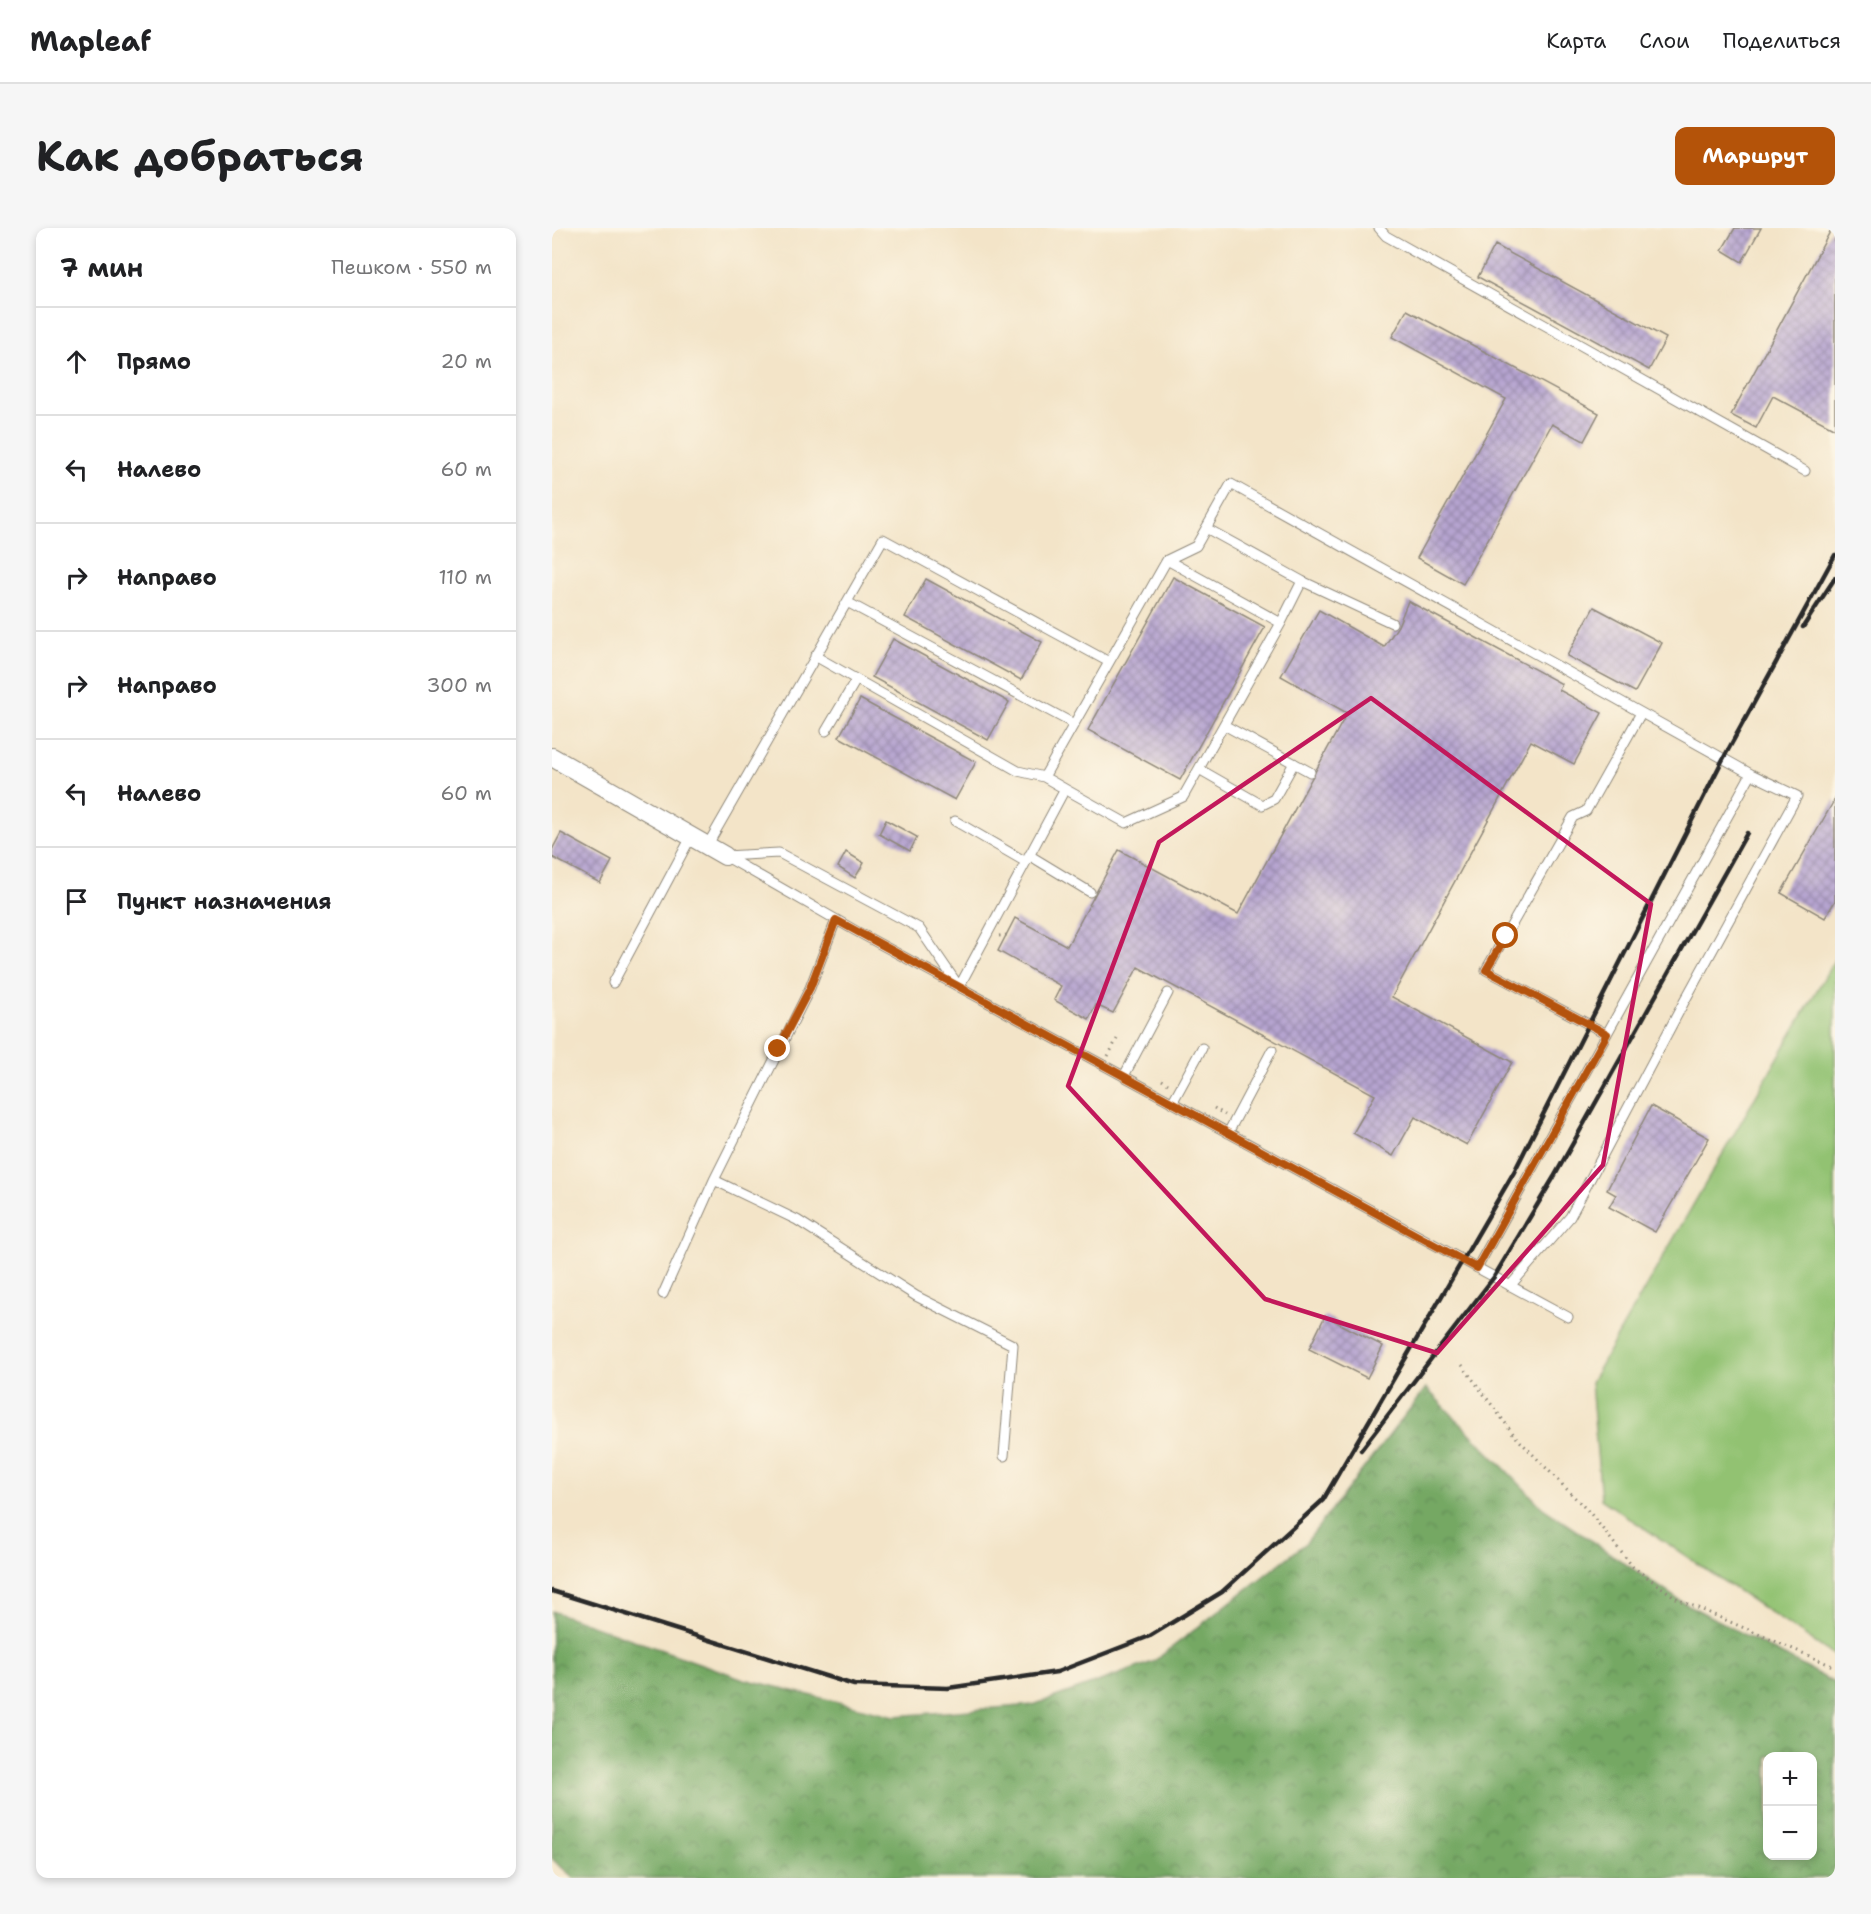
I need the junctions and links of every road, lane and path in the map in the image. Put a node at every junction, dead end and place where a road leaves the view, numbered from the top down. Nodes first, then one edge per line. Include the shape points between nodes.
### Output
1 (1380, 228) edge
2 (1805, 471) dead end
3 (1206, 528) junction
4 (1167, 560) junction
5 (1302, 581) junction
6 (847, 602) junction
7 (1281, 622) junction
8 (1392, 623) dead end
9 (815, 657) junction
10 (1108, 662) junction
11 (856, 680) junction
12 (1641, 713) junction
13 (1074, 724) junction
14 (1224, 725) junction
15 (826, 731) dead end
16 (552, 757) edge
17 (1294, 763) junction
18 (1199, 769) junction
19 (1310, 772) dead end
20 (1751, 774) junction
21 (1044, 777) junction
22 (1065, 789) junction
23 (955, 821) dead end
24 (699, 842) junction
25 (725, 856) junction
26 (1028, 859) junction
27 (1090, 892) dead end
28 (836, 920) junction
29 (613, 983) dead end
30 (959, 987) junction
31 (1168, 993) dead end
32 (1607, 1034) junction
33 (1202, 1048) dead end
34 (1272, 1050) dead end
35 (1124, 1076) junction
36 (1172, 1103) junction
37 (1228, 1133) junction
38 (714, 1180) junction
39 (1477, 1268) junction
40 (1510, 1286) junction
41 (663, 1294) dead end
42 (1568, 1317) dead end
43 (1462, 1365) dead end
44 (1004, 1456) dead end
45 (1835, 1667) edge

1 - 2 lane via 1386,236
3 - 4 lane via 1196,546
3 - 5 lane
3 - 12 lane via 1231,484
4 - 7 lane
4 - 10 lane
5 - 7 lane
5 - 8 lane
6 - 9 lane
6 - 10 lane via 883,539
6 - 13 lane
7 - 14 lane
9 - 11 lane
9 - 24 lane
10 - 13 lane
11 - 15 lane
11 - 21 lane via 1018,771
12 - 20 lane
12 - 32 lane via 1586,811 1573,817 1486,970
13 - 21 lane
14 - 17 lane
14 - 18 lane
16 - 24 street
17 - 18 lane via 1274,800 1262,805
17 - 19 lane
18 - 22 lane via 1184,797 1126,823
20 - 32 lane
20 - 40 lane via 1797,796 1570,1217
21 - 22 lane
22 - 26 lane
23 - 26 lane
24 - 25 street
24 - 29 lane
25 - 28 lane
25 - 30 lane via 779,853 919,928
26 - 27 lane
26 - 30 lane
28 - 30 lane
28 - 38 lane via 810,988
30 - 35 lane
31 - 35 lane
32 - 39 lane
33 - 36 lane
34 - 37 lane
35 - 36 lane
36 - 37 lane
37 - 39 lane
38 - 41 lane
38 - 44 lane via 797,1220 916,1296 1012,1345
39 - 40 lane
40 - 42 lane
43 - 45 path via 1515,1436 1590,1513 1633,1567 1679,1600

